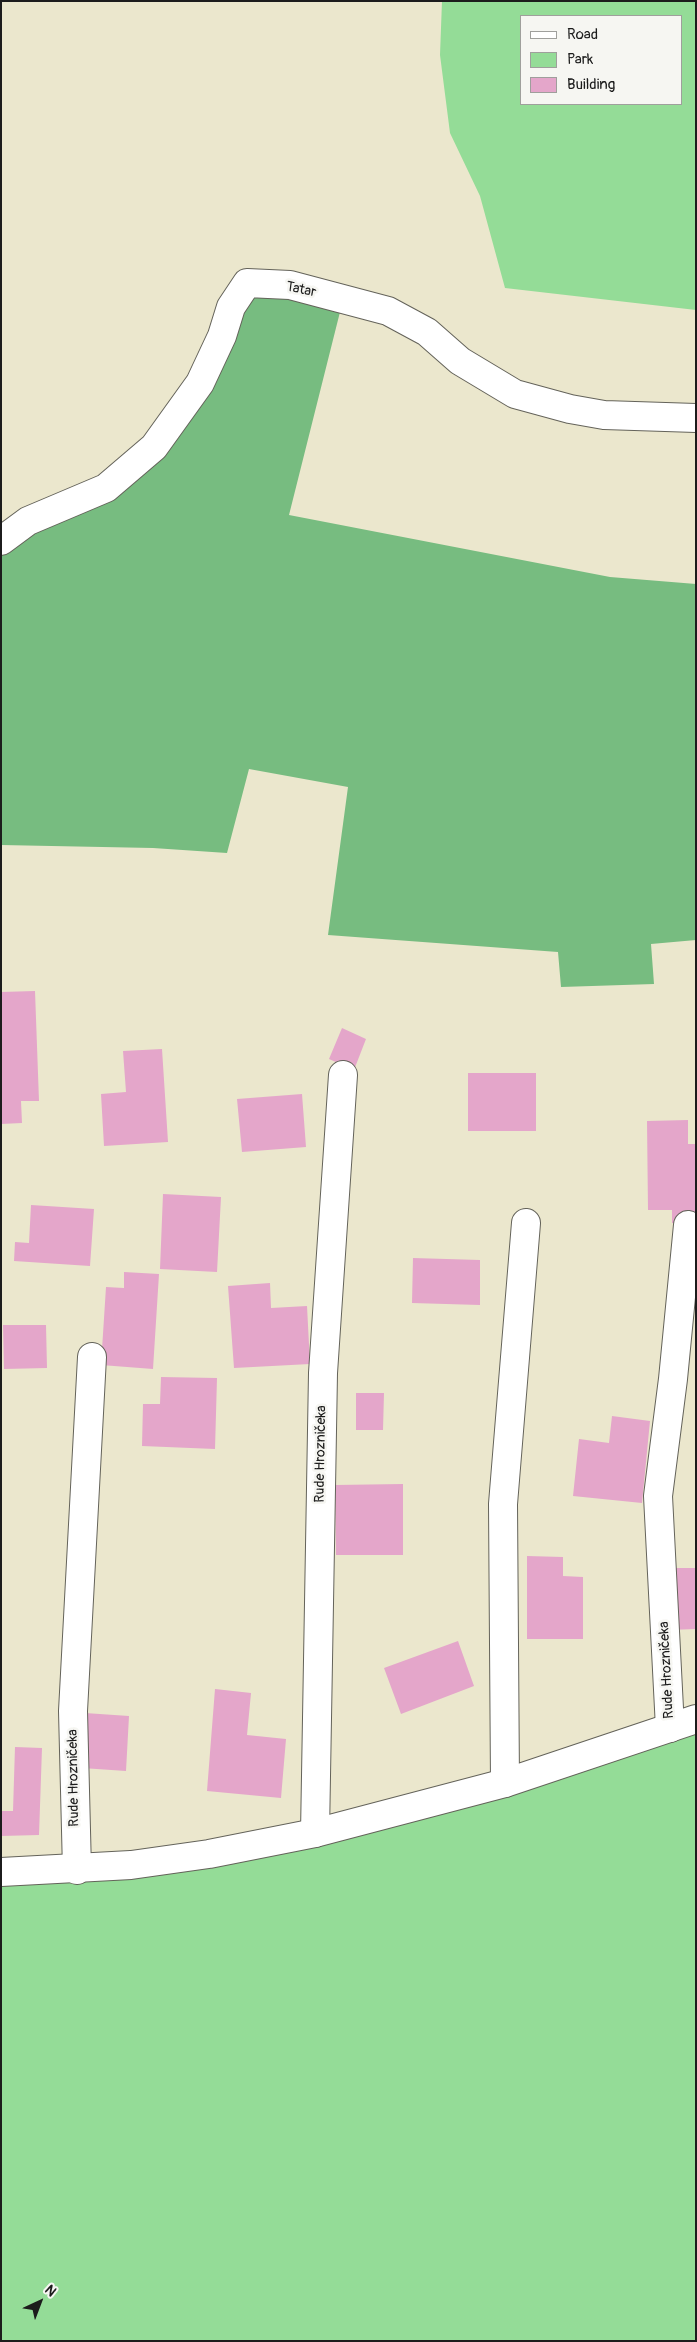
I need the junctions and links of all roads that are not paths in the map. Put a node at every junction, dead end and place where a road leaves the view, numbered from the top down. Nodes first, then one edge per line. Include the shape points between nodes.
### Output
1 (696, 418) edge
2 (1, 541) edge
3 (343, 1075) dead end
4 (526, 1223) dead end
5 (688, 1225) dead end
6 (92, 1357) dead end
7 (696, 1719) edge
8 (670, 1728) junction
9 (505, 1783) junction
10 (315, 1833) junction
11 (76, 1870) junction
12 (1, 1872) edge

1 - 2 street, Tatar via 604,415 515,394 460,361 427,332 388,311 290,285 247,283 232,307 200,382 154,447 106,488 28,521
3 - 10 street, Rude Hrozničeka via 323,1373 314,1743
4 - 9 street via 503,1504
5 - 8 street, Rude Hrozničeka via 658,1496
6 - 11 street, Rude Hrozničeka via 73,1711
7 - 8 street, Rude Hrozničeka
8 - 9 street, Rude Hrozničeka
9 - 10 street, Rude Hrozničeka
10 - 11 street, Rude Hrozničeka via 200,1856
11 - 12 street, Rude Hrozničeka

